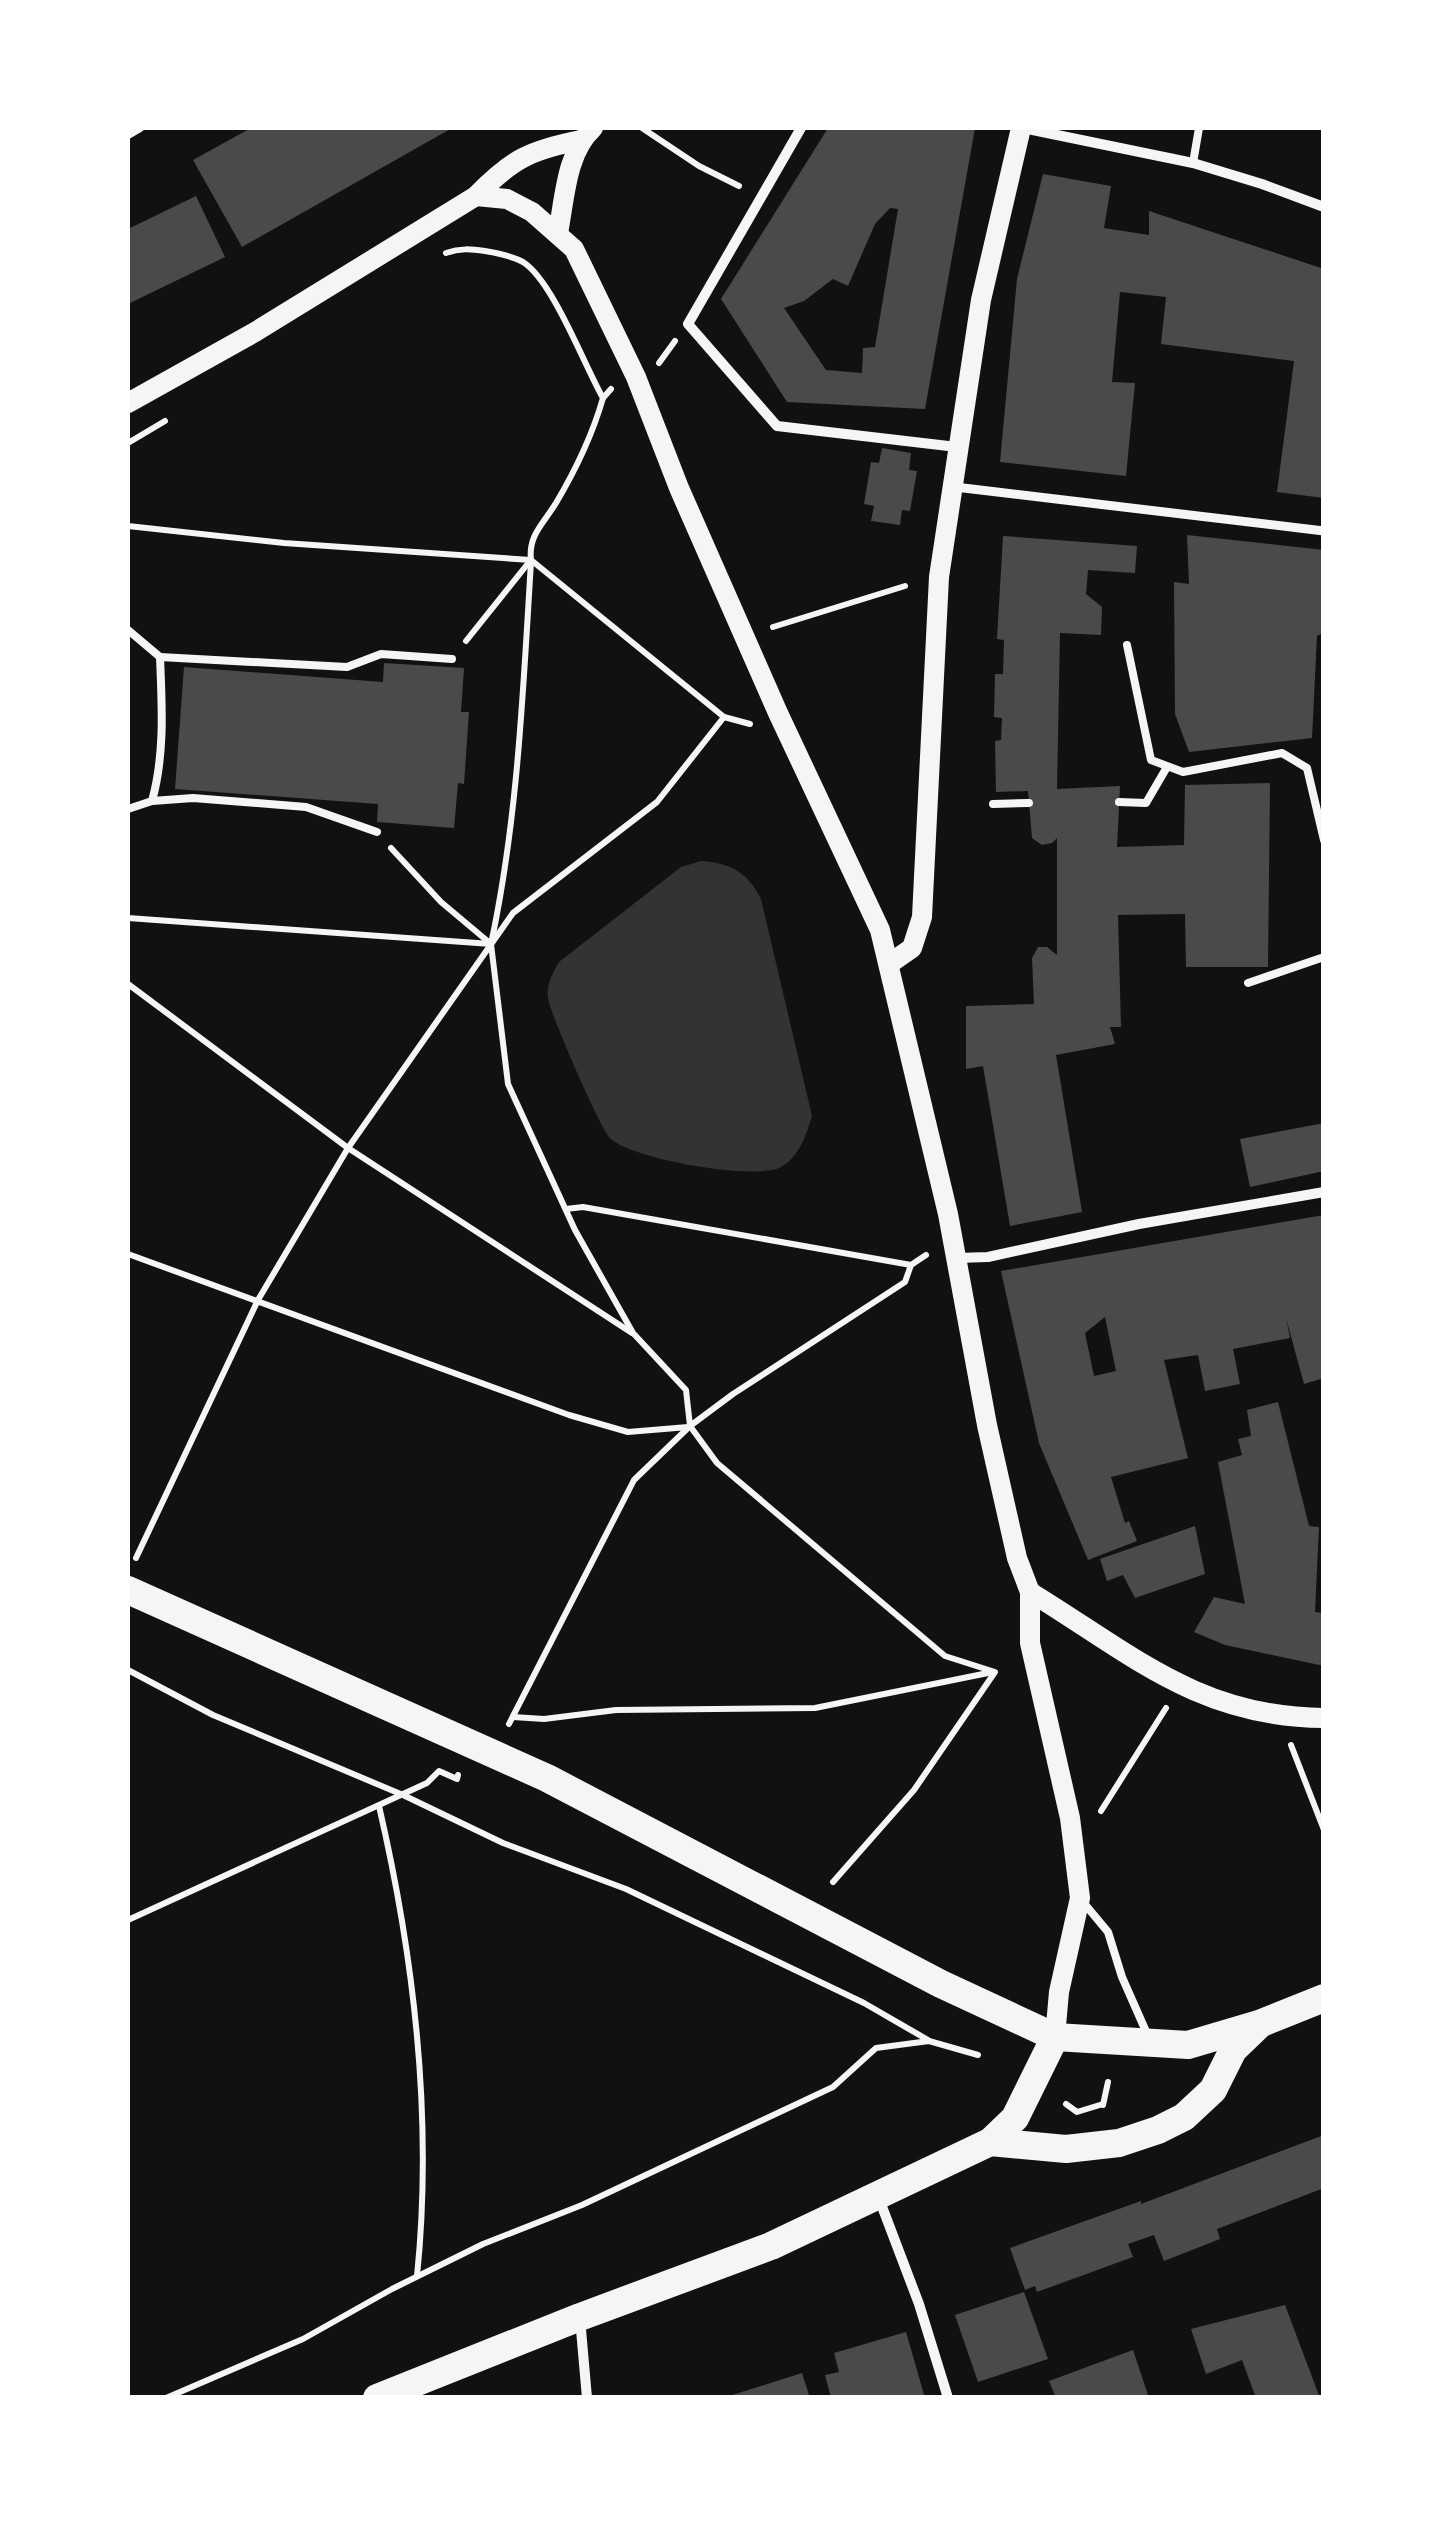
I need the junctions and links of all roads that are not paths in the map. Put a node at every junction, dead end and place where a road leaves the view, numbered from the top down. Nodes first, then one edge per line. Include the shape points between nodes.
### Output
1 (140, 128) edge
2 (801, 128) edge
3 (1022, 128) edge
4 (1199, 128) edge
5 (587, 134) edge
6 (128, 135) edge
7 (1192, 163) junction
8 (476, 196) junction
9 (1324, 208) edge
10 (558, 233) junction
11 (128, 403) edge
12 (957, 447) junction
13 (952, 487) junction
14 (1324, 532) edge
15 (128, 630) edge
16 (1127, 644) dead end
17 (160, 657) junction
18 (452, 659) road end
19 (1168, 766) junction
20 (152, 801) junction
21 (1119, 802) dead end
22 (992, 804) dead end
23 (1029, 804) dead end
24 (128, 810) edge
25 (377, 832) road end
26 (1324, 840) edge
27 (1324, 957) edge
28 (890, 964) junction
29 (1248, 983) dead end
30 (1324, 1192) edge
31 (957, 1258) junction
32 (128, 1590) edge
33 (1030, 1592) junction
34 (1324, 1718) edge
35 (1080, 1898) junction
36 (1324, 1998) edge
37 (1259, 2024) junction
38 (1055, 2037) junction
39 (1151, 2044) junction
40 (990, 2142) junction
41 (878, 2196) junction
42 (580, 2317) junction
43 (377, 2398) edge
44 (586, 2398) edge
45 (948, 2398) edge

1 - 6 lane
2 - 12 street via 688,324 777,426
3 - 7 street
3 - 12 main road via 981,300
4 - 7 lane
5 - 8 main road via 538,148 501,170
5 - 10 main road via 571,166
7 - 9 street
8 - 10 main road via 507,199
8 - 11 main road
10 - 28 main road via 574,249 636,377
12 - 13 main road
13 - 14 street
13 - 28 main road via 938,578 922,917 912,948
15 - 17 lane
16 - 19 lane via 1150,760
17 - 18 lane via 347,667 381,654
17 - 20 lane via 161,767
19 - 21 lane via 1146,803
19 - 26 lane via 1183,772 1282,752 1307,768
20 - 24 lane
20 - 25 lane via 306,806
22 - 23 lane
27 - 29 lane
28 - 31 main road
30 - 31 street
31 - 33 main road via 987,1425
32 - 38 highway via 547,1778
33 - 34 main road via 1186,1688 1283,1716
33 - 35 main road via 1030,1643 1070,1818
35 - 38 main road
35 - 39 lane via 1108,1932
36 - 37 highway
37 - 39 highway via 1188,2046
37 - 40 highway via 1233,2050 1213,2090 1158,2130 1066,2149
38 - 39 highway
38 - 40 highway via 1015,2118
40 - 41 highway
41 - 42 highway via 771,2246
41 - 45 street
42 - 43 highway
42 - 44 street

